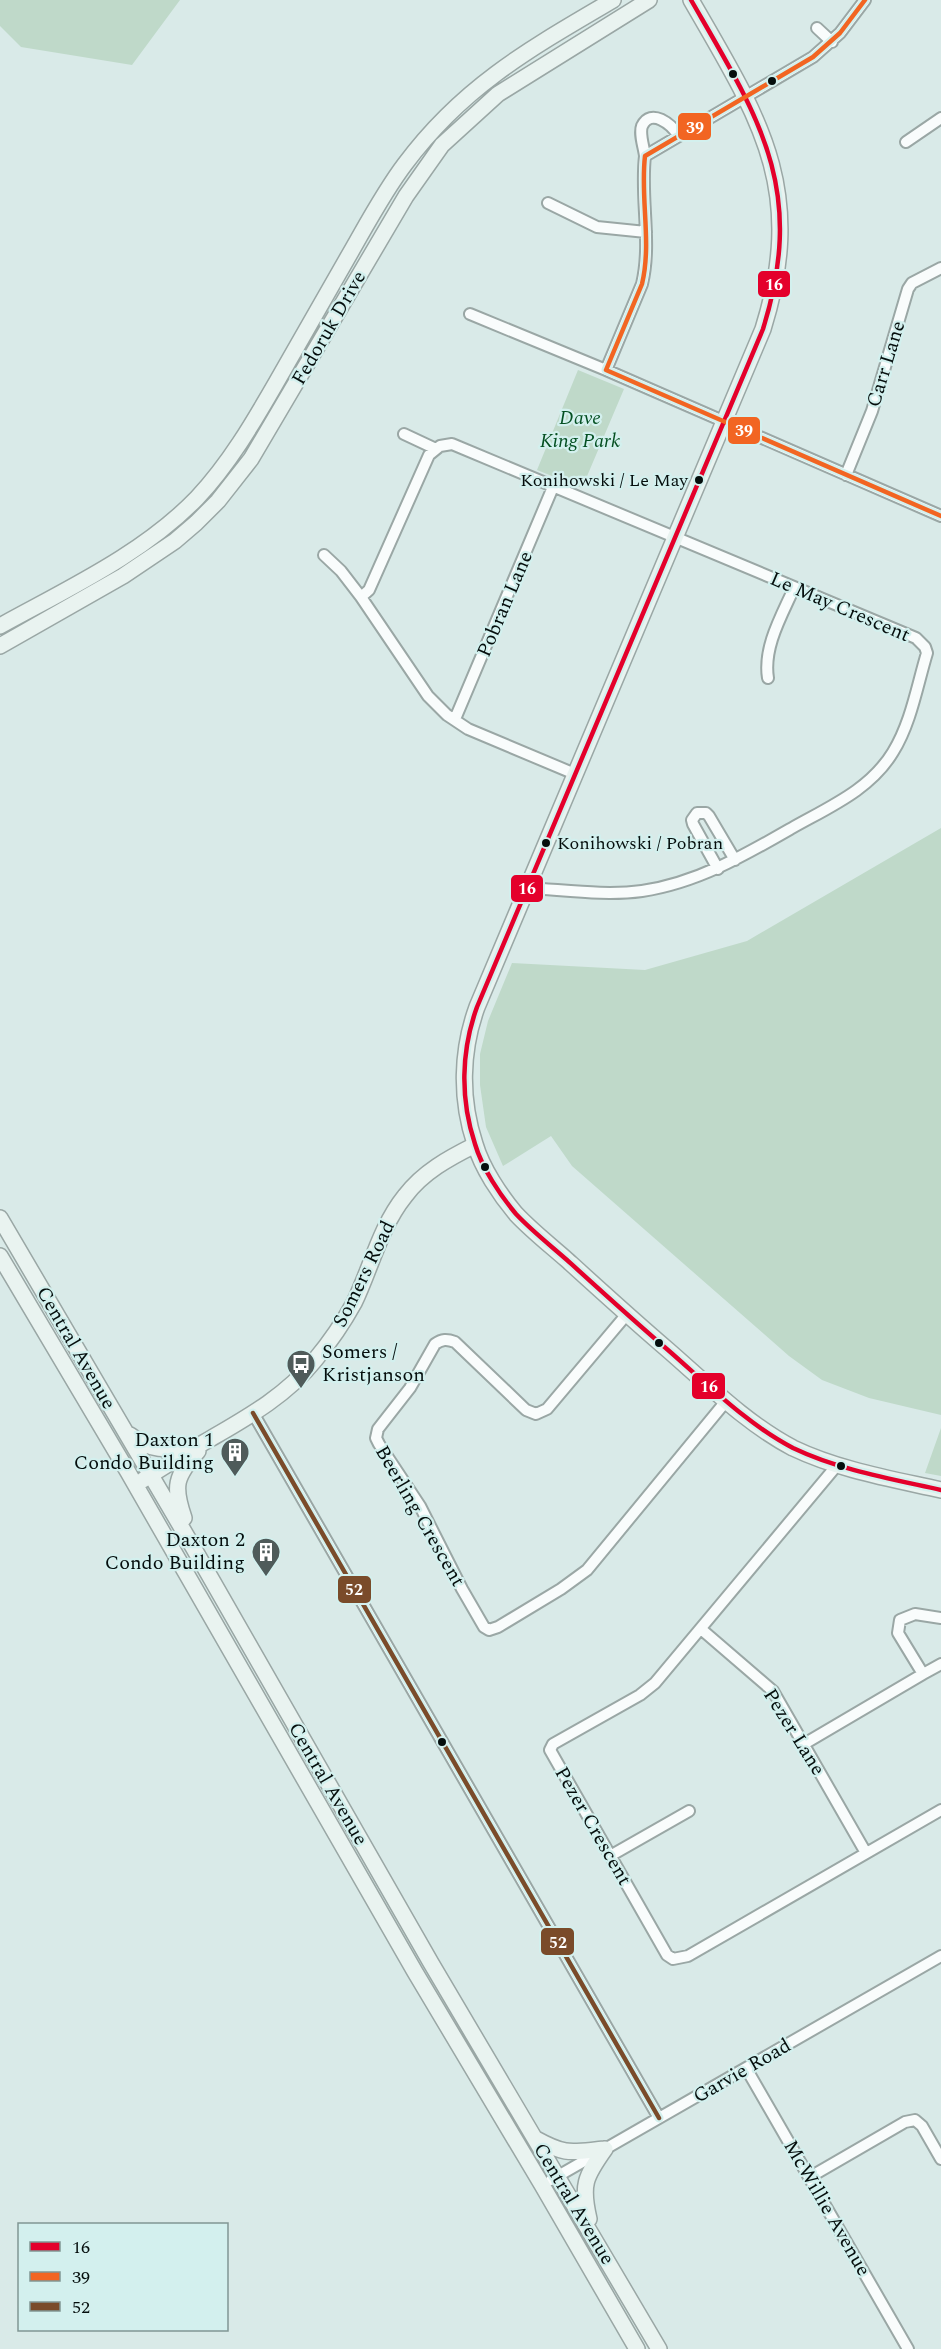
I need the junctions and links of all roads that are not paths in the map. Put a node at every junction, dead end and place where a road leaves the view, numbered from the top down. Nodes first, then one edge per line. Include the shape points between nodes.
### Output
1 (613, 0) edge
2 (650, 0) edge
3 (691, 0) edge
4 (865, 0) edge
5 (817, 28) dead end
6 (832, 42) junction
7 (745, 97) junction
8 (941, 118) edge
9 (678, 135) junction
10 (906, 142) dead end
11 (645, 156) junction
12 (548, 203) dead end
13 (646, 232) junction
14 (941, 268) edge
15 (470, 314) dead end
16 (606, 370) junction
17 (724, 422) junction
18 (404, 434) dead end
19 (436, 449) junction
20 (846, 475) junction
21 (553, 487) junction
22 (941, 516) edge
23 (674, 537) junction
24 (324, 555) dead end
25 (794, 588) junction
26 (361, 597) junction
27 (0, 626) edge
28 (0, 646) edge
29 (768, 678) dead end
30 (455, 719) junction
31 (575, 774) junction
32 (735, 860) junction
33 (718, 869) junction
34 (528, 888) junction
35 (475, 1145) junction
36 (0, 1218) edge
37 (0, 1256) edge
38 (627, 1314) junction
39 (727, 1400) junction
40 (253, 1413) junction
41 (124, 1430) junction
42 (206, 1441) junction
43 (838, 1464) junction
44 (151, 1475) junction
45 (135, 1484) junction
46 (941, 1490) edge
47 (193, 1547) junction
48 (941, 1618) edge
49 (701, 1629) junction
50 (941, 1664) edge
51 (923, 1674) junction
52 (804, 1744) junction
53 (941, 1810) edge
54 (689, 1811) dead end
55 (866, 1853) junction
56 (610, 1856) junction
57 (941, 1956) edge
58 (746, 2068) junction
59 (658, 2118) junction
60 (535, 2138) junction
61 (605, 2149) junction
62 (941, 2159) edge
63 (558, 2176) junction
64 (810, 2177) junction
65 (542, 2185) junction
66 (592, 2234) junction
67 (637, 2349) edge
68 (659, 2349) edge
69 (908, 2349) edge

1 - 27 main road, Fedoruk Drive via 537,44 477,87 423,141 364,228 243,439 197,498 132,549
2 - 28 main road, Fedoruk Drive via 514,82 442,145 400,205 251,459 196,523 123,576
3 - 7 main road
4 - 6 street
5 - 6 street
6 - 7 street
7 - 9 street
7 - 17 main road via 758,121 772,164 780,218 780,257 763,329
8 - 10 street
9 - 11 street
9 - 11 street via 661,119 646,121 641,134
11 - 13 street
12 - 13 street via 597,227
13 - 16 street via 642,284
14 - 20 street, Carr Lane via 908,289 866,429
15 - 16 street
16 - 17 street
17 - 20 street
17 - 23 main road
18 - 19 street
19 - 21 street, Le May Crescent via 452,444
19 - 26 street via 424,465 369,590
20 - 22 street
21 - 23 street, Le May Crescent
21 - 30 street, Pobran Lane
23 - 25 street, Le May Crescent
23 - 31 main road
24 - 26 street
25 - 29 street via 770,646
25 - 32 street, Le May Crescent via 916,638 927,653 905,727 893,752 875,775 852,794
26 - 30 street via 428,696
30 - 31 street via 468,729
31 - 34 main road
32 - 33 street, Le May Crescent
32 - 33 street via 709,816 698,813 693,824
33 - 34 street, Le May Crescent via 688,880 622,893
34 - 35 main road via 470,1026 464,1065 466,1107
35 - 38 main road via 494,1183 516,1214
35 - 40 main road, Somers Road via 446,1159 405,1196 384,1230 354,1302 337,1331 296,1381
36 - 41 main road, Central Avenue
37 - 45 main road, Central Avenue
38 - 39 main road
38 - 39 street, Beerling Crescent via 547,1409 536,1414 526,1410 455,1342 439,1341 378,1430 379,1444 420,1506 484,1627 498,1627 587,1570
39 - 43 main road via 793,1447
40 - 42 main road, Somers Road
40 - 59 street
41 - 42 main road via 155,1449
41 - 44 main road, Central Avenue
42 - 44 main road, Somers Road
42 - 47 main road via 185,1466 177,1485 178,1501
43 - 46 main road
43 - 49 street, Pezer Crescent
44 - 45 main road, Somers Road
44 - 47 main road, Central Avenue
45 - 65 main road, Central Avenue
47 - 60 main road, Central Avenue
48 - 51 street via 915,1614 900,1620 898,1633
49 - 52 street, Pezer Lane via 773,1691
49 - 56 street, Pezer Crescent via 655,1683 553,1744 550,1750
50 - 51 street
51 - 52 street
52 - 55 street, Pezer Lane
53 - 55 street, Pezer Crescent
54 - 56 street
55 - 56 street, Pezer Crescent via 679,1959 667,1955
57 - 58 street, Garvie Road
58 - 59 street, Garvie Road
58 - 64 street, McWillie Avenue
59 - 61 street, Garvie Road
60 - 61 main road via 565,2152
60 - 63 main road, Central Avenue
61 - 63 street, Garvie Road
61 - 66 main road via 585,2183
62 - 64 street via 915,2120 905,2122
63 - 65 street, Garvie Road
63 - 66 main road, Central Avenue
64 - 69 street, McWillie Avenue
65 - 67 main road, Central Avenue
66 - 68 main road, Central Avenue

